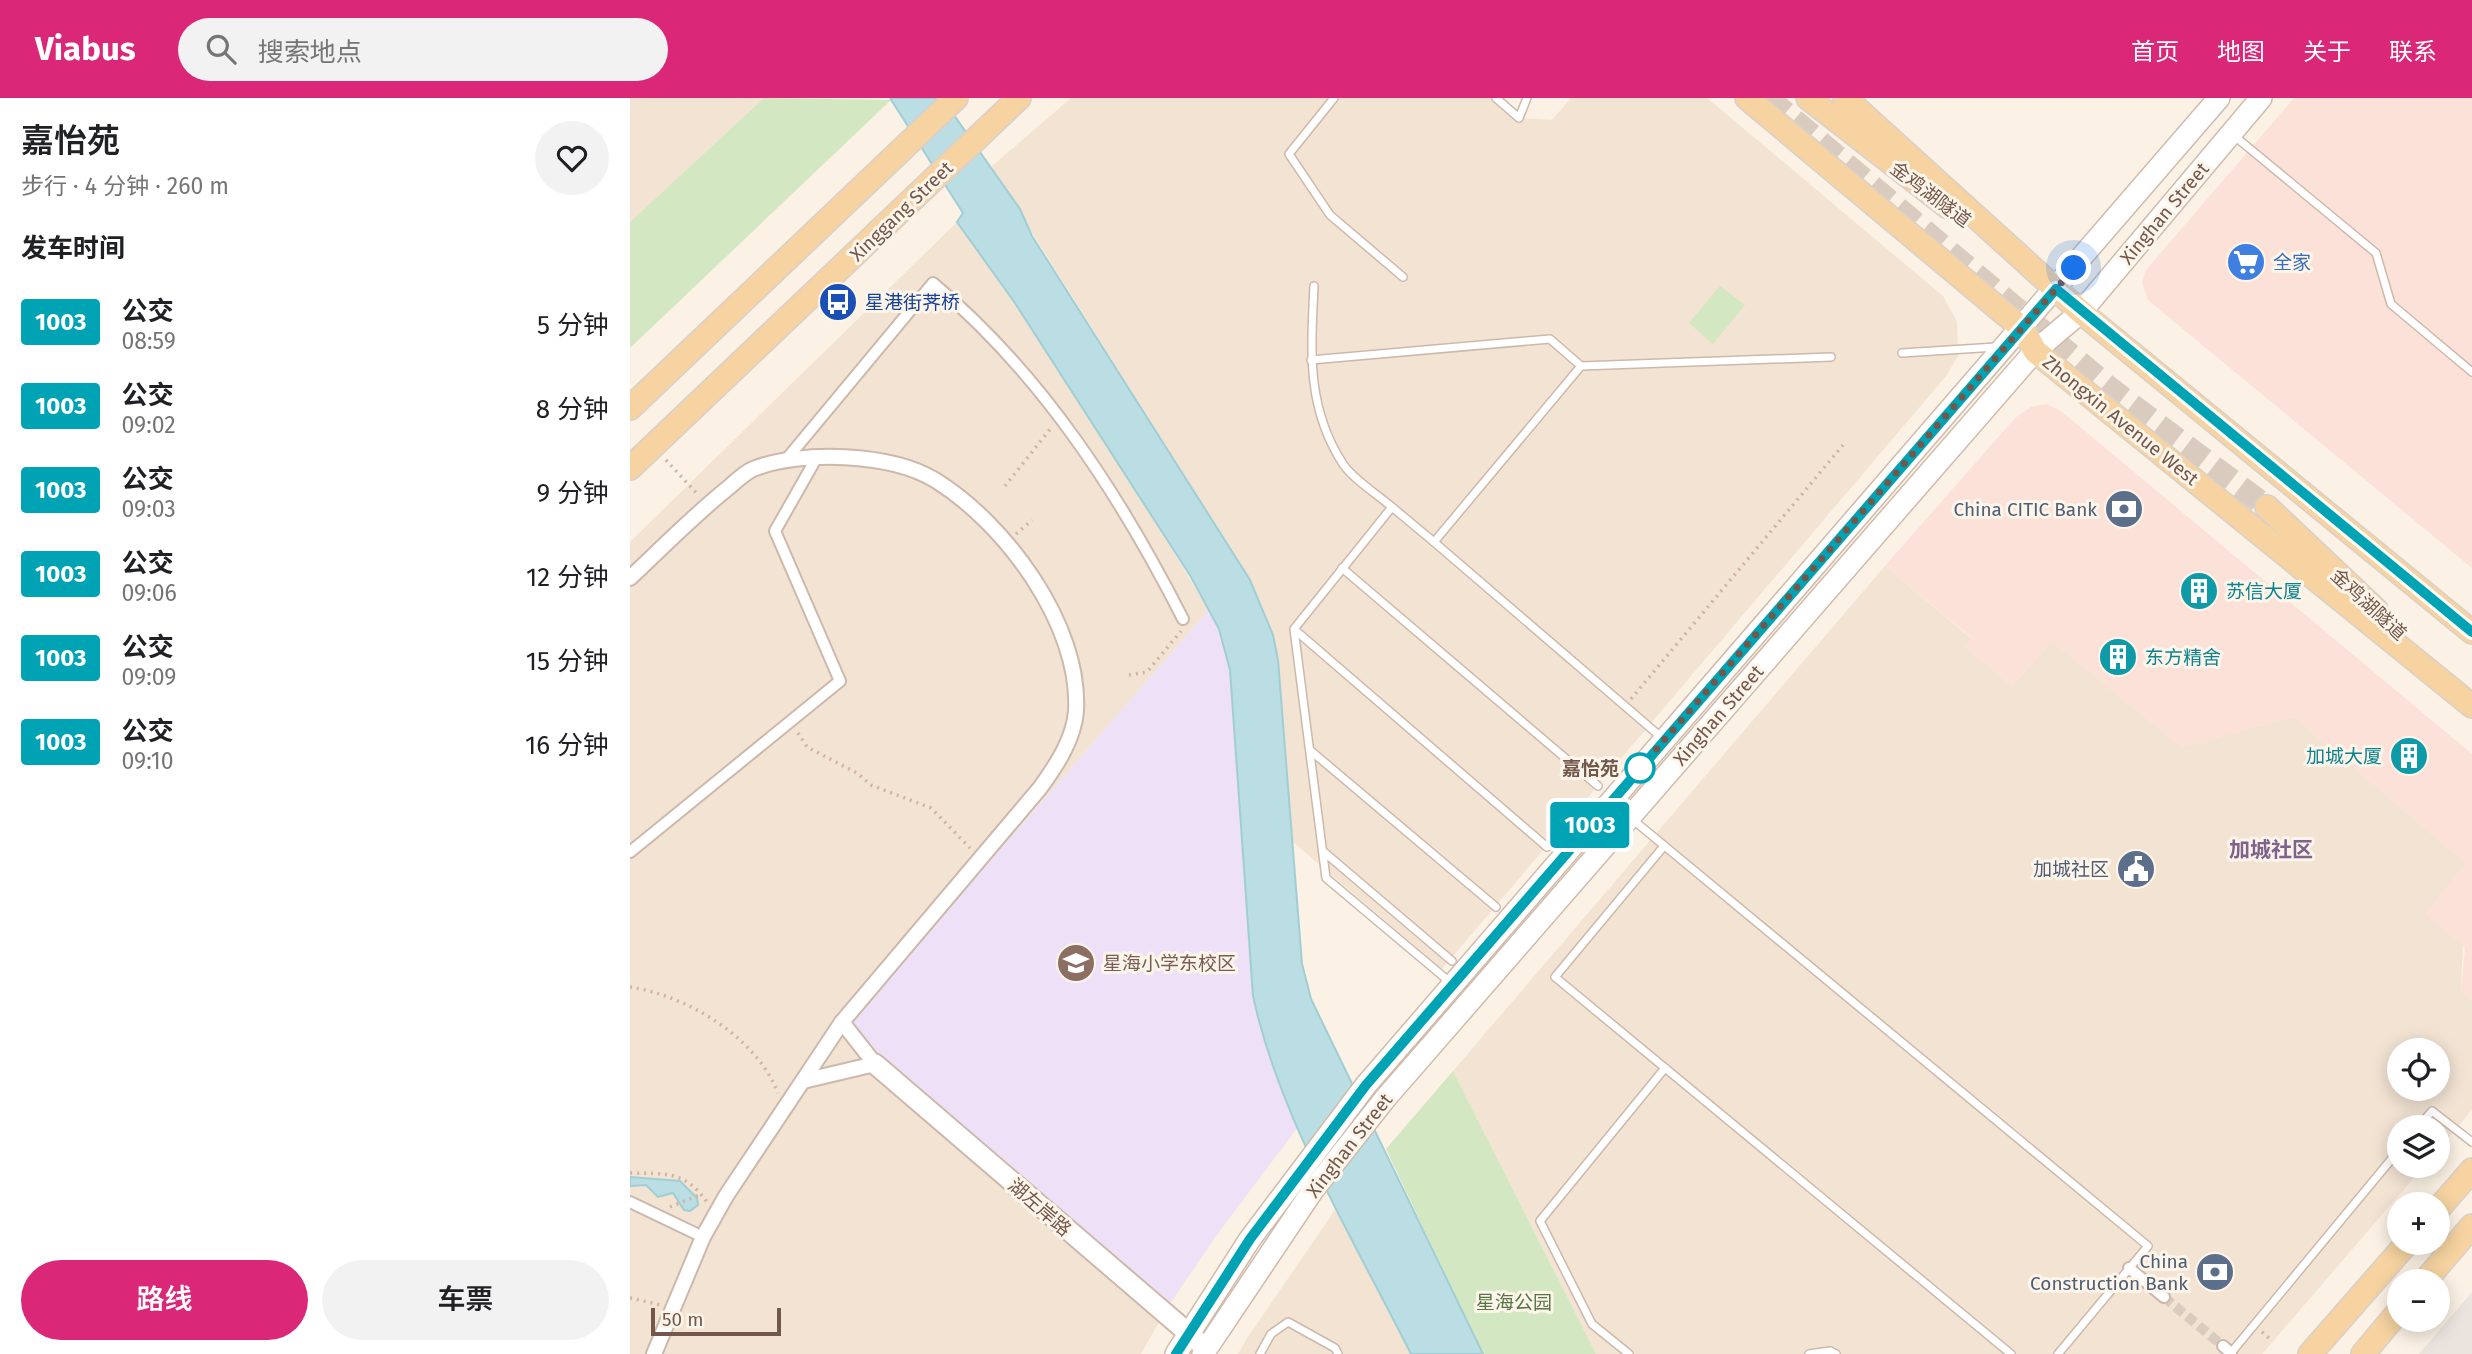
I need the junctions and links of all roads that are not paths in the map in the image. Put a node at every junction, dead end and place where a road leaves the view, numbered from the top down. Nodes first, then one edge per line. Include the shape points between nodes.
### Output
1 (956, 98) edge
2 (1019, 98) edge
3 (1334, 98) edge
4 (1496, 98) edge
5 (1527, 98) edge
6 (1747, 98) edge
7 (1808, 98) edge
8 (1845, 98) edge
9 (2219, 98) edge
10 (2261, 98) edge
11 (2231, 133) junction
12 (1403, 277) dead end
13 (1314, 286) dead end
14 (2056, 289) junction
15 (2081, 312) junction
16 (2023, 329) junction
17 (2004, 347) junction
18 (2035, 351) junction
19 (1902, 352) dead end
20 (1831, 357) dead end
21 (1311, 360) junction
22 (1581, 366) junction
23 (2472, 372) edge
24 (630, 408) edge
25 (817, 457) junction
26 (785, 461) junction
27 (630, 468) edge
28 (1392, 507) junction
29 (2267, 507) tunnel mouth
30 (1434, 542) junction
31 (1342, 568) junction
32 (630, 579) edge
33 (1183, 619) road end
34 (1294, 629) junction
35 (2472, 632) edge
36 (2472, 703) edge
37 (1665, 740) junction
38 (1310, 750) junction
39 (1598, 786) dead end
40 (1629, 817) junction
41 (1547, 846) dead end
42 (1664, 846) junction
43 (630, 852) edge
44 (1324, 852) junction
45 (1496, 907) dead end
46 (1452, 961) dead end
47 (1452, 984) junction
48 (842, 1022) junction
49 (875, 1064) junction
50 (1665, 1068) junction
51 (803, 1081) junction
52 (2450, 1125) edge
53 (2472, 1142) edge
54 (2387, 1164) edge
55 (2472, 1170) edge
56 (2450, 1195) edge
57 (630, 1202) edge
58 (2472, 1226) edge
59 (703, 1237) junction
60 (2398, 1255) edge
61 (2129, 1268) junction
62 (2435, 1269) edge
63 (2164, 1297) tunnel mouth
64 (2387, 1325) edge
65 (1188, 1334) junction
66 (1205, 1351) edge
67 (2228, 1351) edge
68 (2059, 1353) edge
69 (654, 1354) edge
70 (1176, 1354) edge
71 (1260, 1354) edge
72 (1338, 1354) edge
73 (1629, 1354) edge
74 (1809, 1354) edge
75 (1836, 1354) edge
76 (2011, 1354) edge
77 (2310, 1354) edge
78 (2363, 1354) edge

1 - 24 main road
2 - 27 main road, Xinggang Street
3 - 12 lane via 1289,154 1330,215
4 - 5 lane via 1519,118
6 - 16 main road, Zhongxin Avenue West
7 - 14 main road, 金鸡湖隧道
8 - 14 main road
9 - 14 main road, Xinghan Street
10 - 11 main road, Xinghan Street
11 - 15 main road, Xinghan Street
11 - 23 lane via 2376,253 2391,304
13 - 21 lane
14 - 15 main road
14 - 16 main road, Xinghan Street
15 - 18 main road, Xinghan Street
15 - 35 main road
16 - 17 main road, Xinghan Street
16 - 18 main road, Zhongxin Avenue West
17 - 19 lane
17 - 37 main road, Xinghan Street
18 - 36 main road, Zhongxin Avenue West
18 - 40 main road, Xinghan Street
20 - 22 lane
21 - 22 lane via 1550,339
21 - 28 lane via 1317,412 1344,466
22 - 30 lane
25 - 26 street
25 - 43 street via 775,531 839,681
25 - 48 street via 861,459 932,478 971,506 1030,572 1049,605 1066,649 1076,712 1052,772
26 - 32 street via 751,470
26 - 33 street via 933,283 977,319 1059,418 1143,539
28 - 30 lane
28 - 31 lane
29 - 36 main road, 金鸡湖隧道
30 - 37 lane
31 - 34 lane
31 - 39 lane
34 - 38 lane
34 - 41 lane
37 - 47 main road, Xinghan Street
38 - 44 lane
38 - 45 lane
40 - 42 lane
40 - 66 main road, Xinghan Street via 1384,1100 1313,1190
42 - 50 lane via 1555,977
42 - 61 lane via 2148,1246
44 - 46 lane
44 - 47 lane via 1326,878
47 - 65 main road, Xinghan Street via 1295,1175
48 - 49 street
48 - 51 street
49 - 51 street
49 - 65 street, 湖左岸路
50 - 73 lane via 1540,1221 1592,1324
50 - 76 lane
51 - 59 street
52 - 53 lane
54 - 67 lane
55 - 56 main road
57 - 59 street
58 - 62 main road
59 - 69 street
60 - 77 main road
61 - 63 street
61 - 68 lane
64 - 78 main road
65 - 66 street, 湖左岸路
65 - 70 main road, Xinghan Street
71 - 72 lane via 1271,1334 1288,1322
74 - 75 lane

